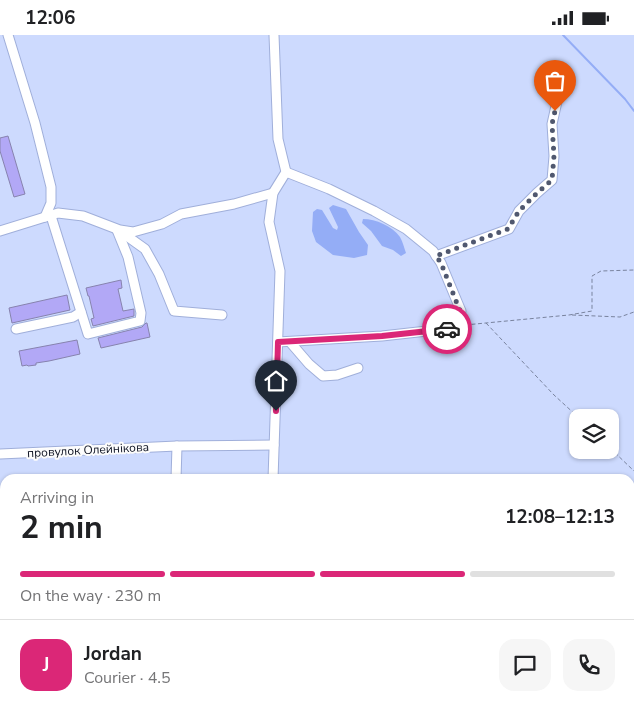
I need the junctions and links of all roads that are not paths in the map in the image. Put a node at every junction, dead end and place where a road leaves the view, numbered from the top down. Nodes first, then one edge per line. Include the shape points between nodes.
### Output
1 (8, 35) edge
2 (274, 35) edge
3 (558, 97) dead end
4 (286, 172) junction
5 (273, 193) junction
6 (48, 216) junction
7 (117, 229) junction
8 (0, 231) edge
9 (436, 256) junction
10 (81, 312) junction
11 (222, 315) dead end
12 (16, 329) dead end
13 (278, 342) junction
14 (290, 342) junction
15 (358, 368) dead end
16 (274, 445) junction
17 (177, 446) junction
18 (0, 454) edge
19 (176, 474) edge
20 (273, 474) edge

1 - 6 street via 51,187
2 - 4 street via 278,139
3 - 9 street via 552,124 552,180 519,211 508,229
4 - 5 street
4 - 9 street via 329,189 406,229
5 - 7 street via 181,214 162,224 133,232
5 - 13 street via 269,222 280,271
6 - 7 street via 58,213 82,216
6 - 8 street
6 - 10 street
7 - 10 street via 128,257 140,321 88,334
7 - 11 street via 145,249 174,311
9 - 14 street via 460,311 457,326 382,336
10 - 12 street via 73,317
13 - 14 street
13 - 16 street
14 - 15 street via 324,376
16 - 17 street, провулок Олейнікова
16 - 20 street
17 - 18 street, провулок Олейнікова
17 - 19 street

